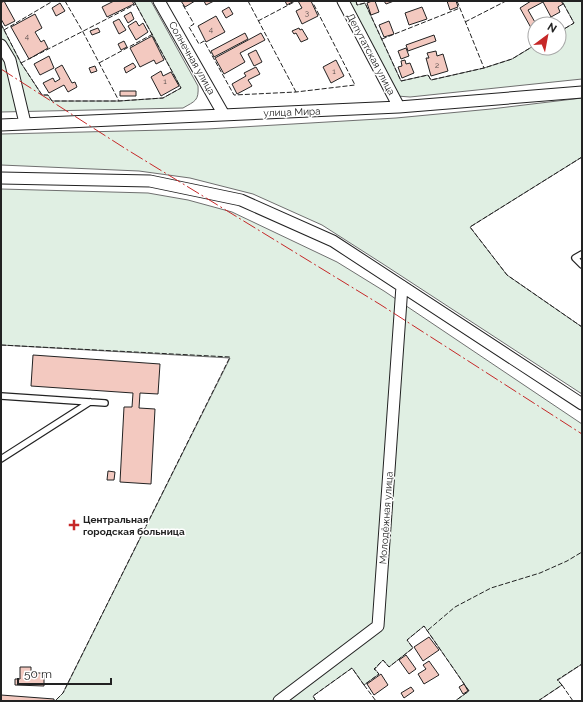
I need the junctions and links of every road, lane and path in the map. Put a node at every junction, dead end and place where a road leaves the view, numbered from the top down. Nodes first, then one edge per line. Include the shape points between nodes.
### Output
1 (159, 1) edge
2 (343, 1) edge
3 (1, 45) edge
4 (582, 92) edge
5 (399, 107) junction
6 (224, 114) junction
7 (25, 123) junction
8 (1, 125) edge
9 (1, 178) edge
10 (582, 254) edge
11 (582, 264) edge
12 (402, 286) junction
13 (1, 396) edge
14 (90, 402) junction
15 (105, 403) dead end
16 (582, 404) edge
17 (1, 459) edge
18 (279, 701) edge

1 - 6 street, Солнечная улица
2 - 5 street, Депутатская улица
3 - 7 street via 10,60
4 - 5 street, улица Мира
5 - 6 street, улица Мира
6 - 7 street, улица Мира
7 - 8 street, улица Мира
9 - 12 street via 150,181 241,200 334,241
10 - 11 lane via 575,258
12 - 16 street
12 - 18 street, Молодёжная улица via 378,626
13 - 14 lane
14 - 15 lane
14 - 17 lane

